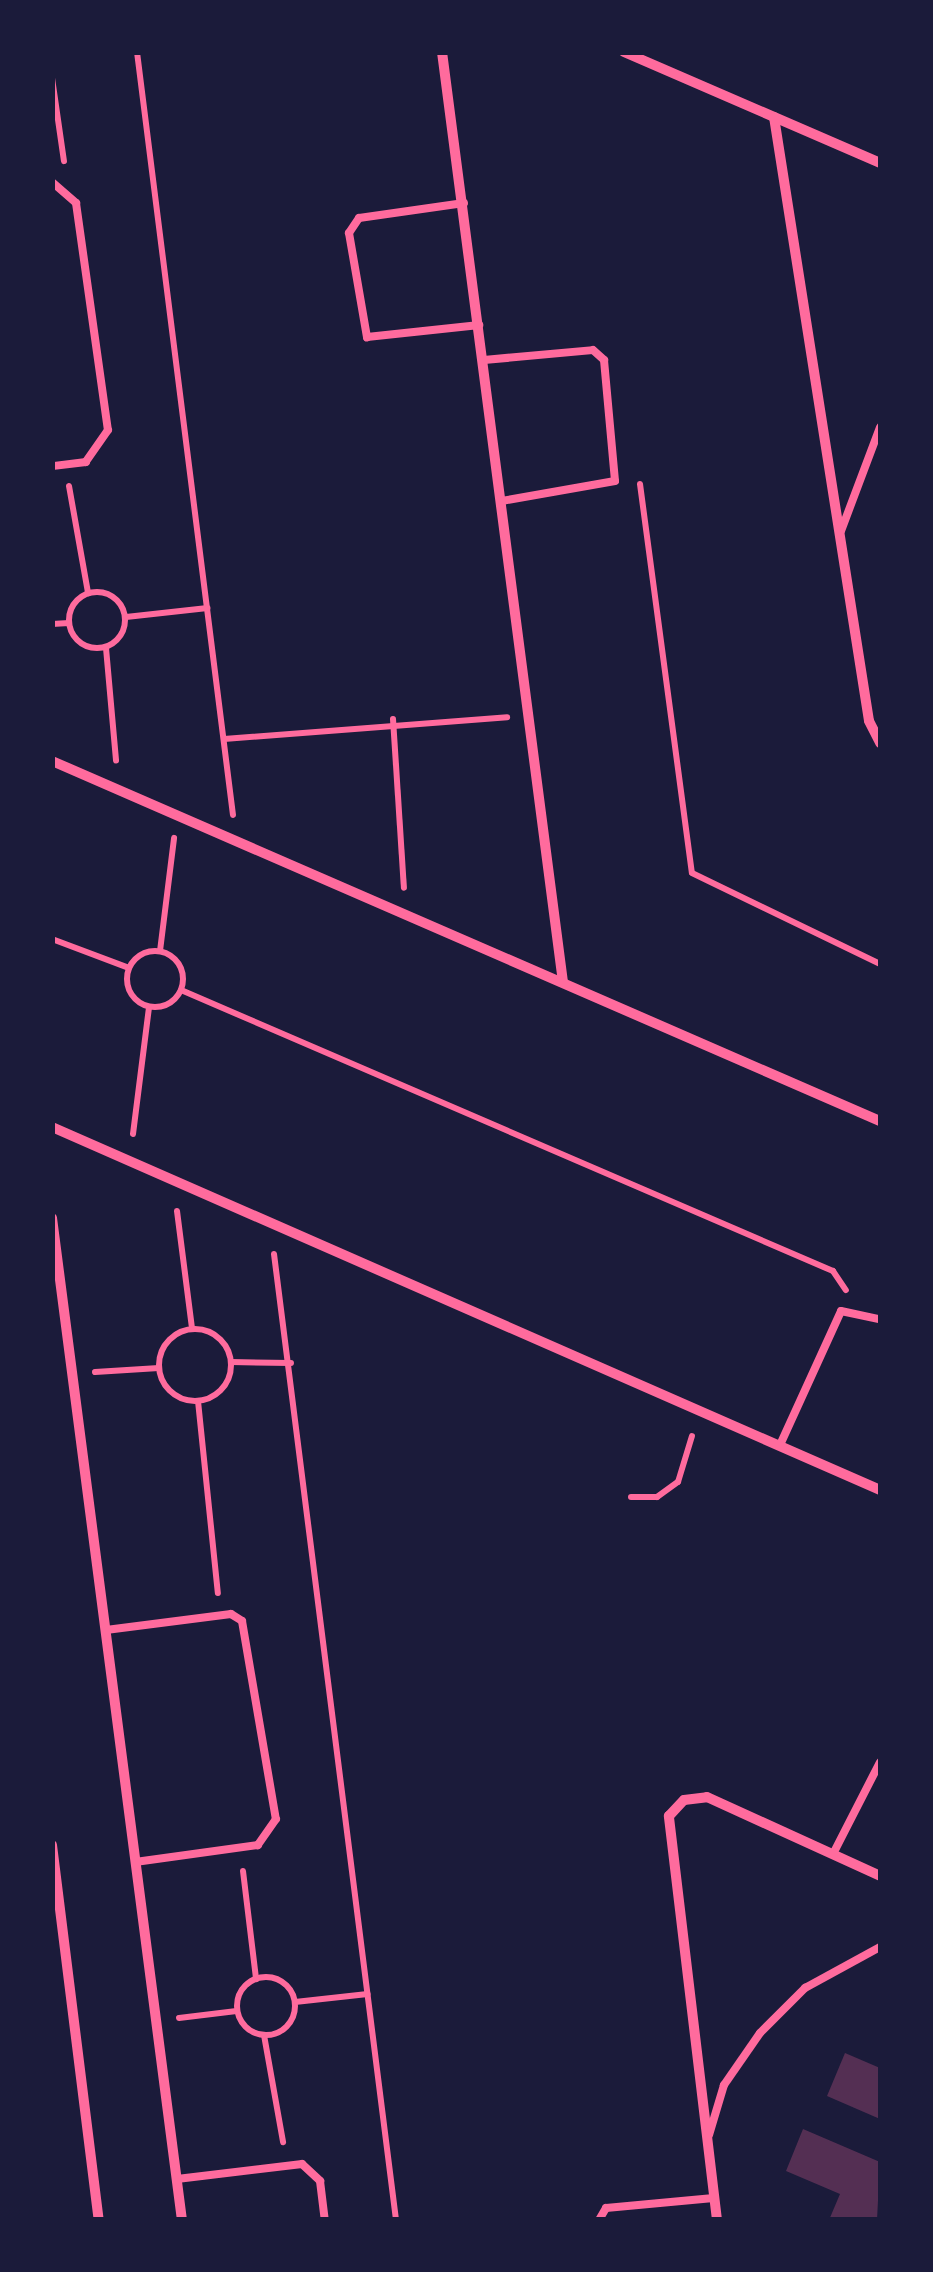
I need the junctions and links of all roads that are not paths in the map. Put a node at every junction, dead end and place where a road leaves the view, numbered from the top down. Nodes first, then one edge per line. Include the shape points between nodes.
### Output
1 (442, 52) edge
2 (624, 52) edge
3 (774, 117) junction
4 (880, 163) edge
5 (52, 182) edge
6 (464, 204) junction
7 (479, 325) junction
8 (484, 360) junction
9 (880, 427) edge
10 (52, 466) edge
11 (502, 501) junction
12 (839, 541) junction
13 (880, 743) edge
14 (52, 761) edge
15 (564, 982) junction
16 (880, 1121) edge
17 (52, 1128) edge
18 (52, 1218) edge
19 (880, 1319) edge
20 (780, 1445) junction
21 (880, 1490) edge
22 (106, 1630) junction
23 (880, 1762) edge
24 (52, 1845) edge
25 (833, 1854) junction
26 (136, 1862) junction
27 (880, 1876) edge
28 (880, 1947) edge
29 (706, 2144) junction
30 (177, 2179) junction
31 (714, 2198) junction
32 (99, 2220) edge
33 (182, 2220) edge
34 (326, 2220) edge
35 (599, 2220) edge
36 (717, 2220) edge

1 - 6 street
2 - 3 street
3 - 4 street
3 - 12 street
5 - 10 lane via 68,190 108,430 102,450
6 - 7 street
6 - 7 lane via 359,218 349,232 367,337
7 - 8 street
8 - 11 street
8 - 11 lane via 600,353 618,472 608,487
9 - 12 lane via 852,483
11 - 15 street
12 - 13 street
14 - 15 street
15 - 16 street
17 - 20 street
18 - 22 street
19 - 20 lane via 846,1308
20 - 21 street
22 - 26 street
22 - 26 lane via 221,1616 250,1632 276,1819 258,1845
23 - 25 lane
24 - 32 street
25 - 27 street
25 - 29 street via 706,1797 684,1800 669,1816
26 - 30 street
28 - 29 lane via 805,1988 760,2032 724,2086
29 - 31 street
30 - 33 street
30 - 34 lane via 302,2164 320,2181
31 - 35 lane via 606,2208
31 - 36 street

